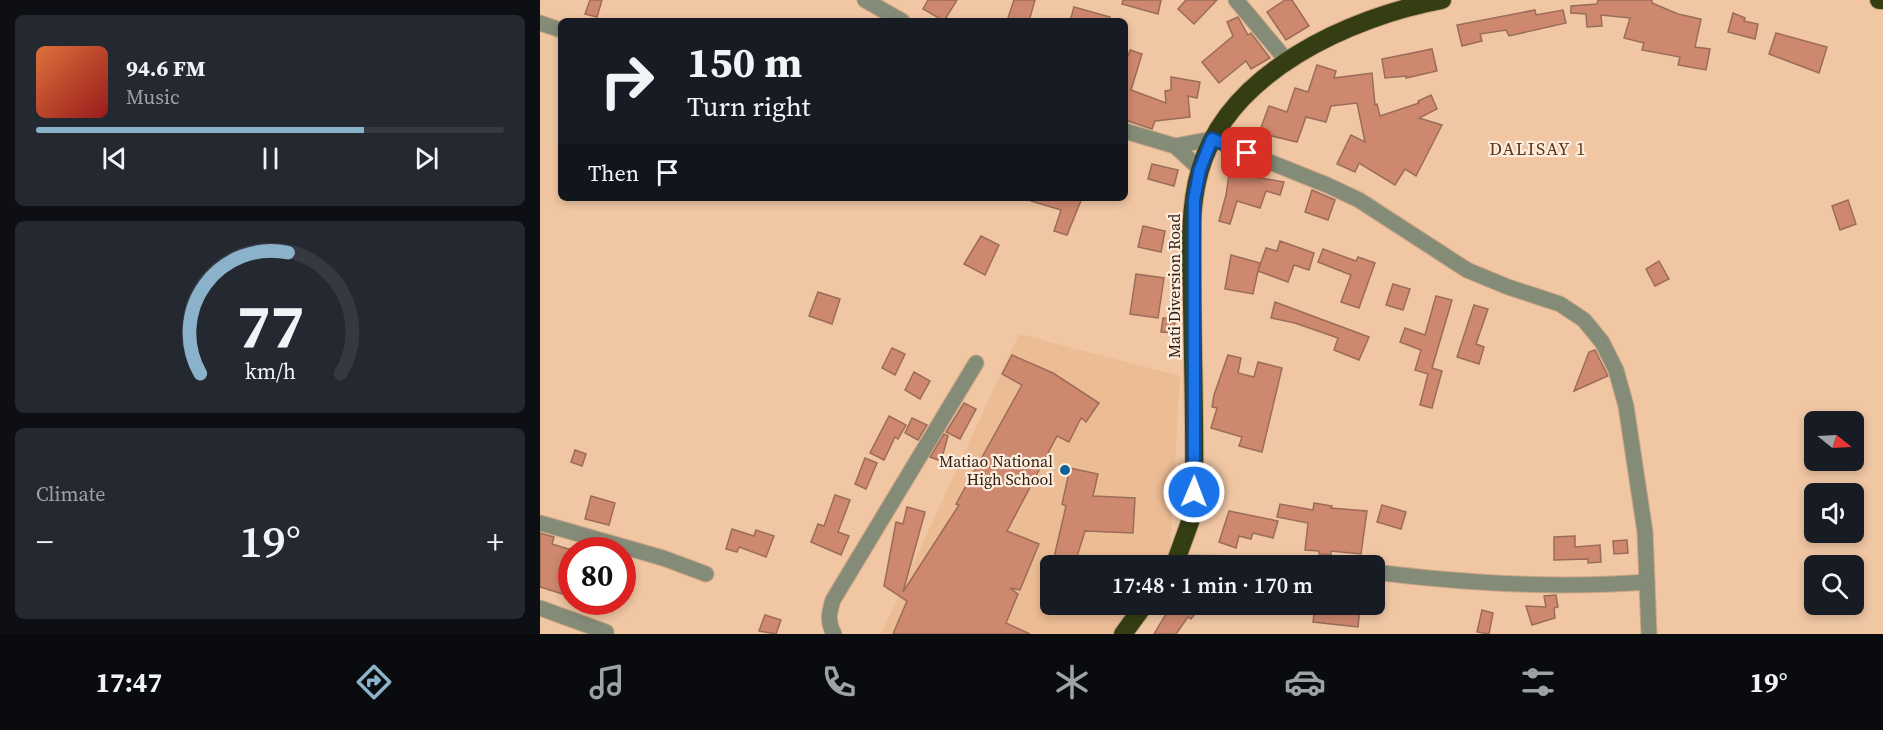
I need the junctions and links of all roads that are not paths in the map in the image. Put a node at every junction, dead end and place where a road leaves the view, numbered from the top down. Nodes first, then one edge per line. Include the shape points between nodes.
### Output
1 (865, 0) edge
2 (1236, 0) edge
3 (1442, 0) edge
4 (897, 18) edge
5 (540, 23) edge
6 (558, 29) edge
7 (1287, 61) junction
8 (1128, 132) edge
9 (1212, 139) junction
10 (1175, 146) junction
11 (1200, 169) junction
12 (976, 363) dead end
13 (540, 523) edge
14 (1178, 555) edge
15 (1385, 573) edge
16 (706, 574) dead end
17 (1647, 582) junction
18 (540, 608) edge
19 (1137, 615) edge
20 (606, 632) dead end
21 (834, 634) edge
22 (1123, 634) edge
23 (1649, 634) edge

1 - 4 street
2 - 7 street
3 - 7 highway, Mati Diversion Road via 1371,18
5 - 6 street
7 - 9 highway, Mati Diversion Road via 1243,99
8 - 10 street
9 - 10 street
9 - 11 highway, Mati Diversion Road
9 - 17 street via 1359,200 1467,270 1560,304 1584,320 1602,342 1616,370 1626,406 1645,532
10 - 11 street
11 - 14 highway, Mati Diversion Road via 1192,249 1194,492 1190,522
12 - 21 street via 833,600 829,626
13 - 16 street
15 - 17 street via 1477,584
17 - 23 street
18 - 20 street
19 - 22 highway

